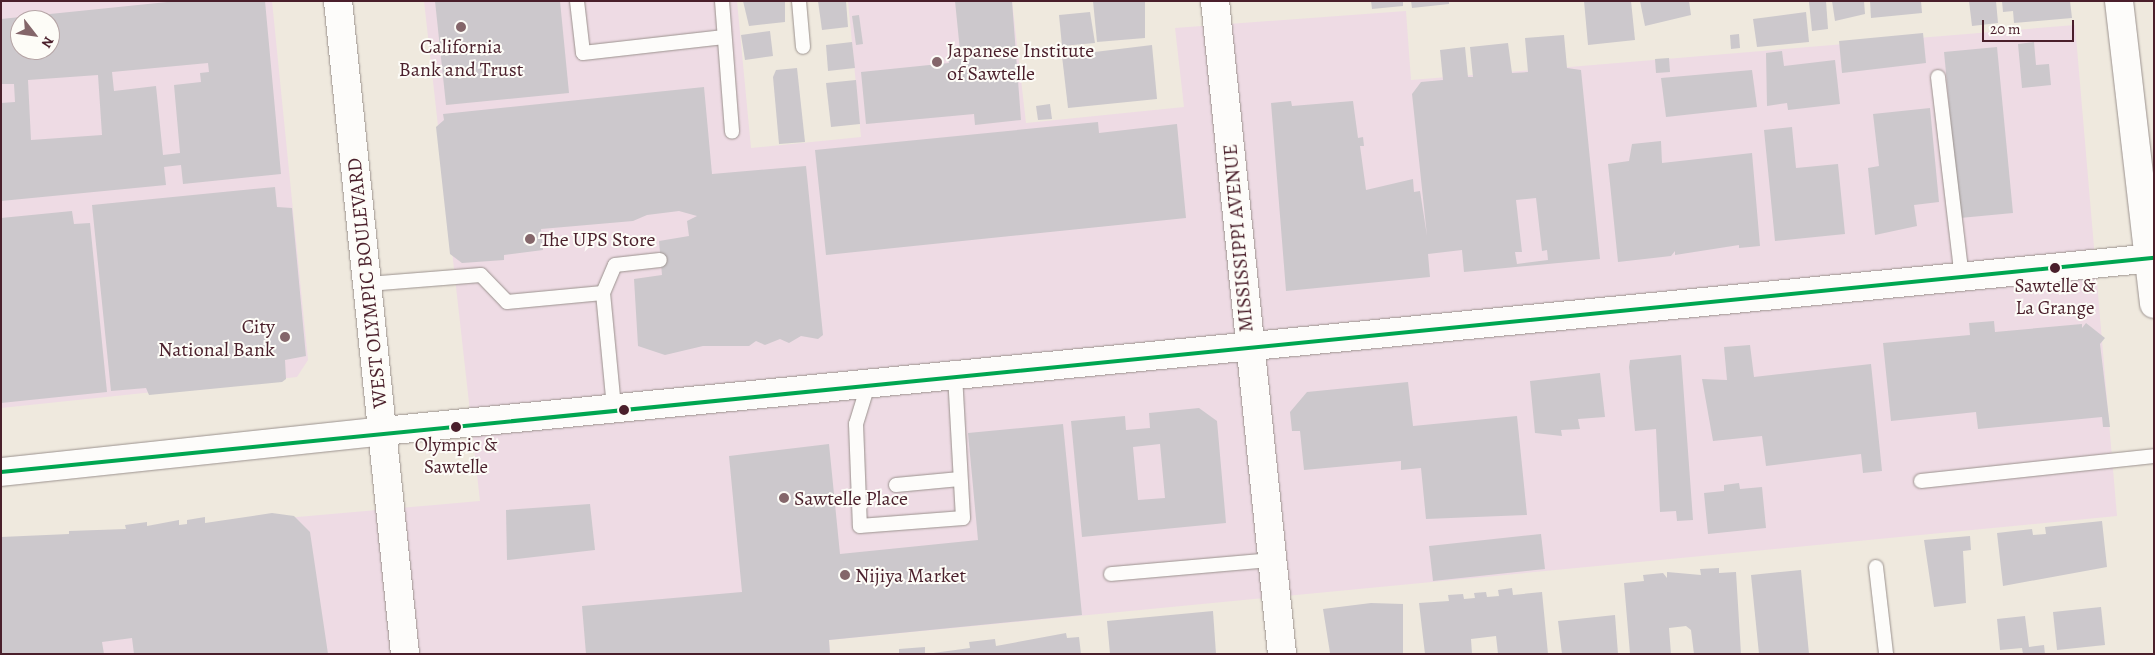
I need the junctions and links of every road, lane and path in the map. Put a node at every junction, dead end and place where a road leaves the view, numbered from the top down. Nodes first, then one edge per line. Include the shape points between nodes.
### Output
1 (338, 1) edge
2 (577, 1) edge
3 (722, 1) edge
4 (799, 1) edge
5 (1215, 1) edge
6 (2119, 1) edge
7 (724, 37) junction
8 (803, 47) dead end
9 (1938, 77) dead end
10 (732, 132) dead end
11 (2152, 258) edge
12 (660, 260) dead end
13 (1962, 278) junction
14 (368, 284) junction
15 (603, 293) junction
16 (2154, 304) edge
17 (1249, 348) junction
18 (955, 376) junction
19 (868, 385) junction
20 (614, 408) junction
21 (383, 430) junction
22 (2154, 456) edge
23 (1, 472) edge
24 (960, 479) junction
25 (1921, 481) dead end
26 (896, 485) dead end
27 (1271, 560) junction
28 (1876, 567) dead end
29 (1111, 574) dead end
30 (405, 654) edge
31 (1282, 654) edge
32 (1886, 654) edge

1 - 14 street, WEST OLYMPIC BOULEVARD
2 - 7 lane via 583,54
3 - 7 lane
4 - 8 lane
5 - 17 street, MISSISSIPPI AVENUE
6 - 11 street
7 - 10 lane
9 - 13 lane
11 - 13 street
11 - 16 street
12 - 15 lane via 615,265
13 - 17 street
14 - 15 lane via 480,275 506,302
14 - 21 street, WEST OLYMPIC BOULEVARD
15 - 20 lane
17 - 18 street
17 - 27 street, MISSISSIPPI AVENUE
18 - 19 street
18 - 24 lane
19 - 20 street
19 - 24 lane via 856,424 860,526 962,518
20 - 21 street
21 - 23 street
21 - 30 street, WEST OLYMPIC BOULEVARD
22 - 25 lane
24 - 26 lane
27 - 29 lane
27 - 31 street, MISSISSIPPI AVENUE
28 - 32 lane

